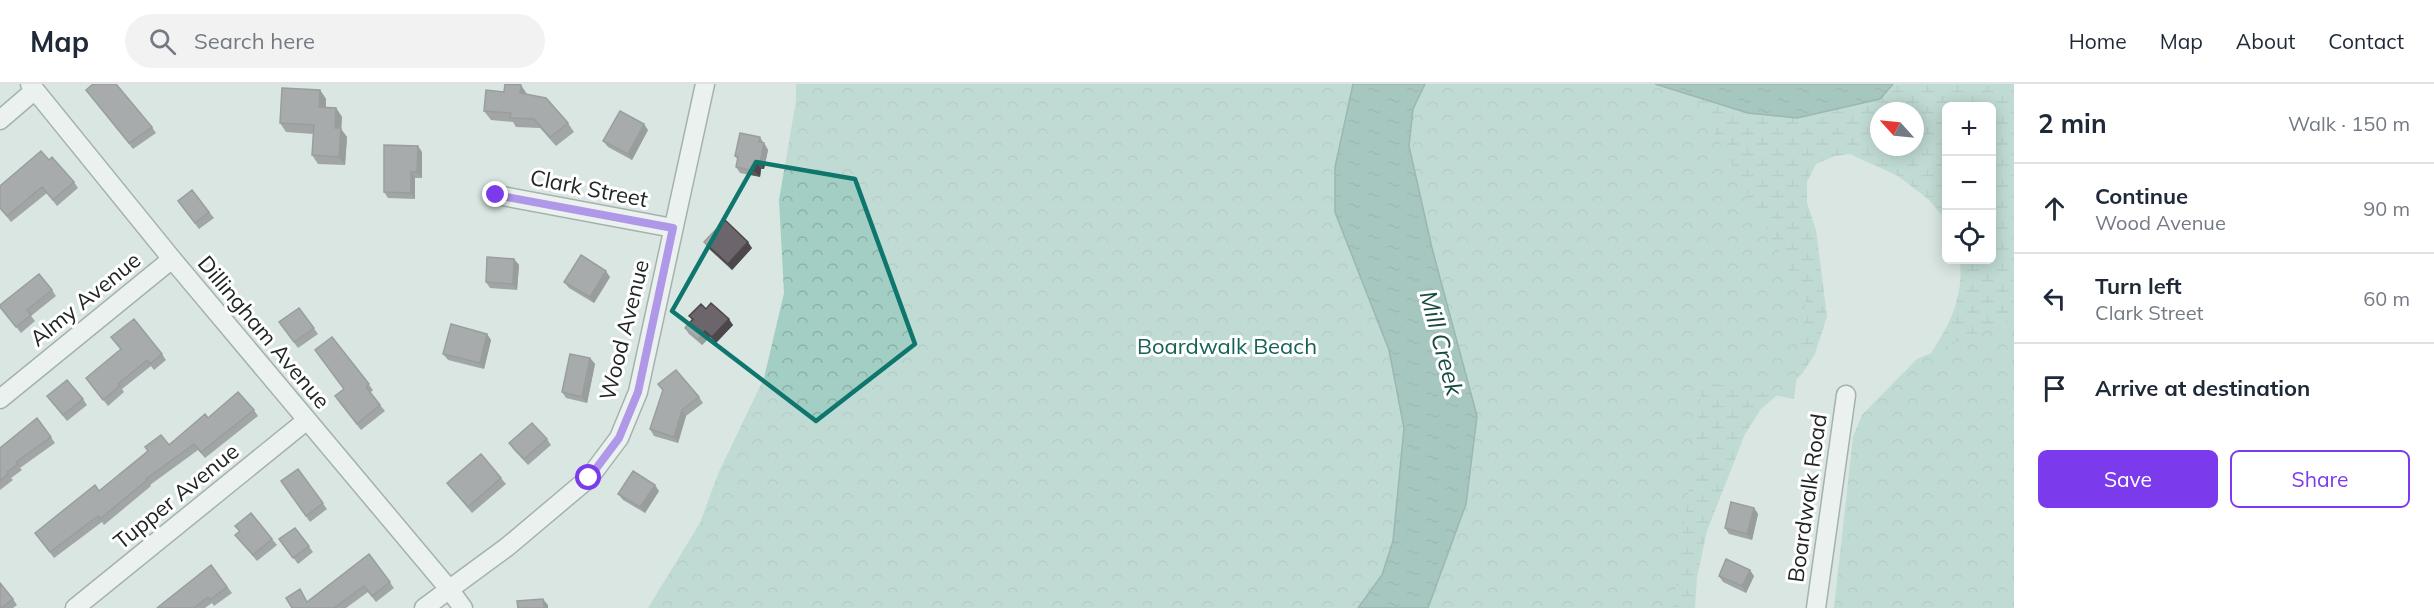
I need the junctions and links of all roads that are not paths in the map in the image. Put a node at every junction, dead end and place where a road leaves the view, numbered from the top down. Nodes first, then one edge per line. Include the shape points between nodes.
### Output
1 (705, 84) edge
2 (33, 87) edge
3 (0, 120) edge
4 (496, 195) dead end
5 (673, 228) junction
6 (172, 259) junction
7 (1846, 395) dead end
8 (0, 399) edge
9 (307, 420) junction
10 (449, 588) junction
11 (75, 608) edge
12 (424, 608) edge
13 (463, 608) edge
14 (1816, 608) edge

1 - 5 street, Wood Avenue
2 - 3 street
2 - 6 street, Dillingham Avenue
4 - 5 street, Clark Street
5 - 10 street, Wood Avenue via 638,392 619,438 589,478 507,547
6 - 8 street, Almy Avenue
6 - 9 street, Dillingham Avenue
7 - 14 street, Boardwalk Road
9 - 10 street, Dillingham Avenue
9 - 11 street, Tupper Avenue
10 - 12 street, Wood Avenue
10 - 13 street, Dillingham Avenue

